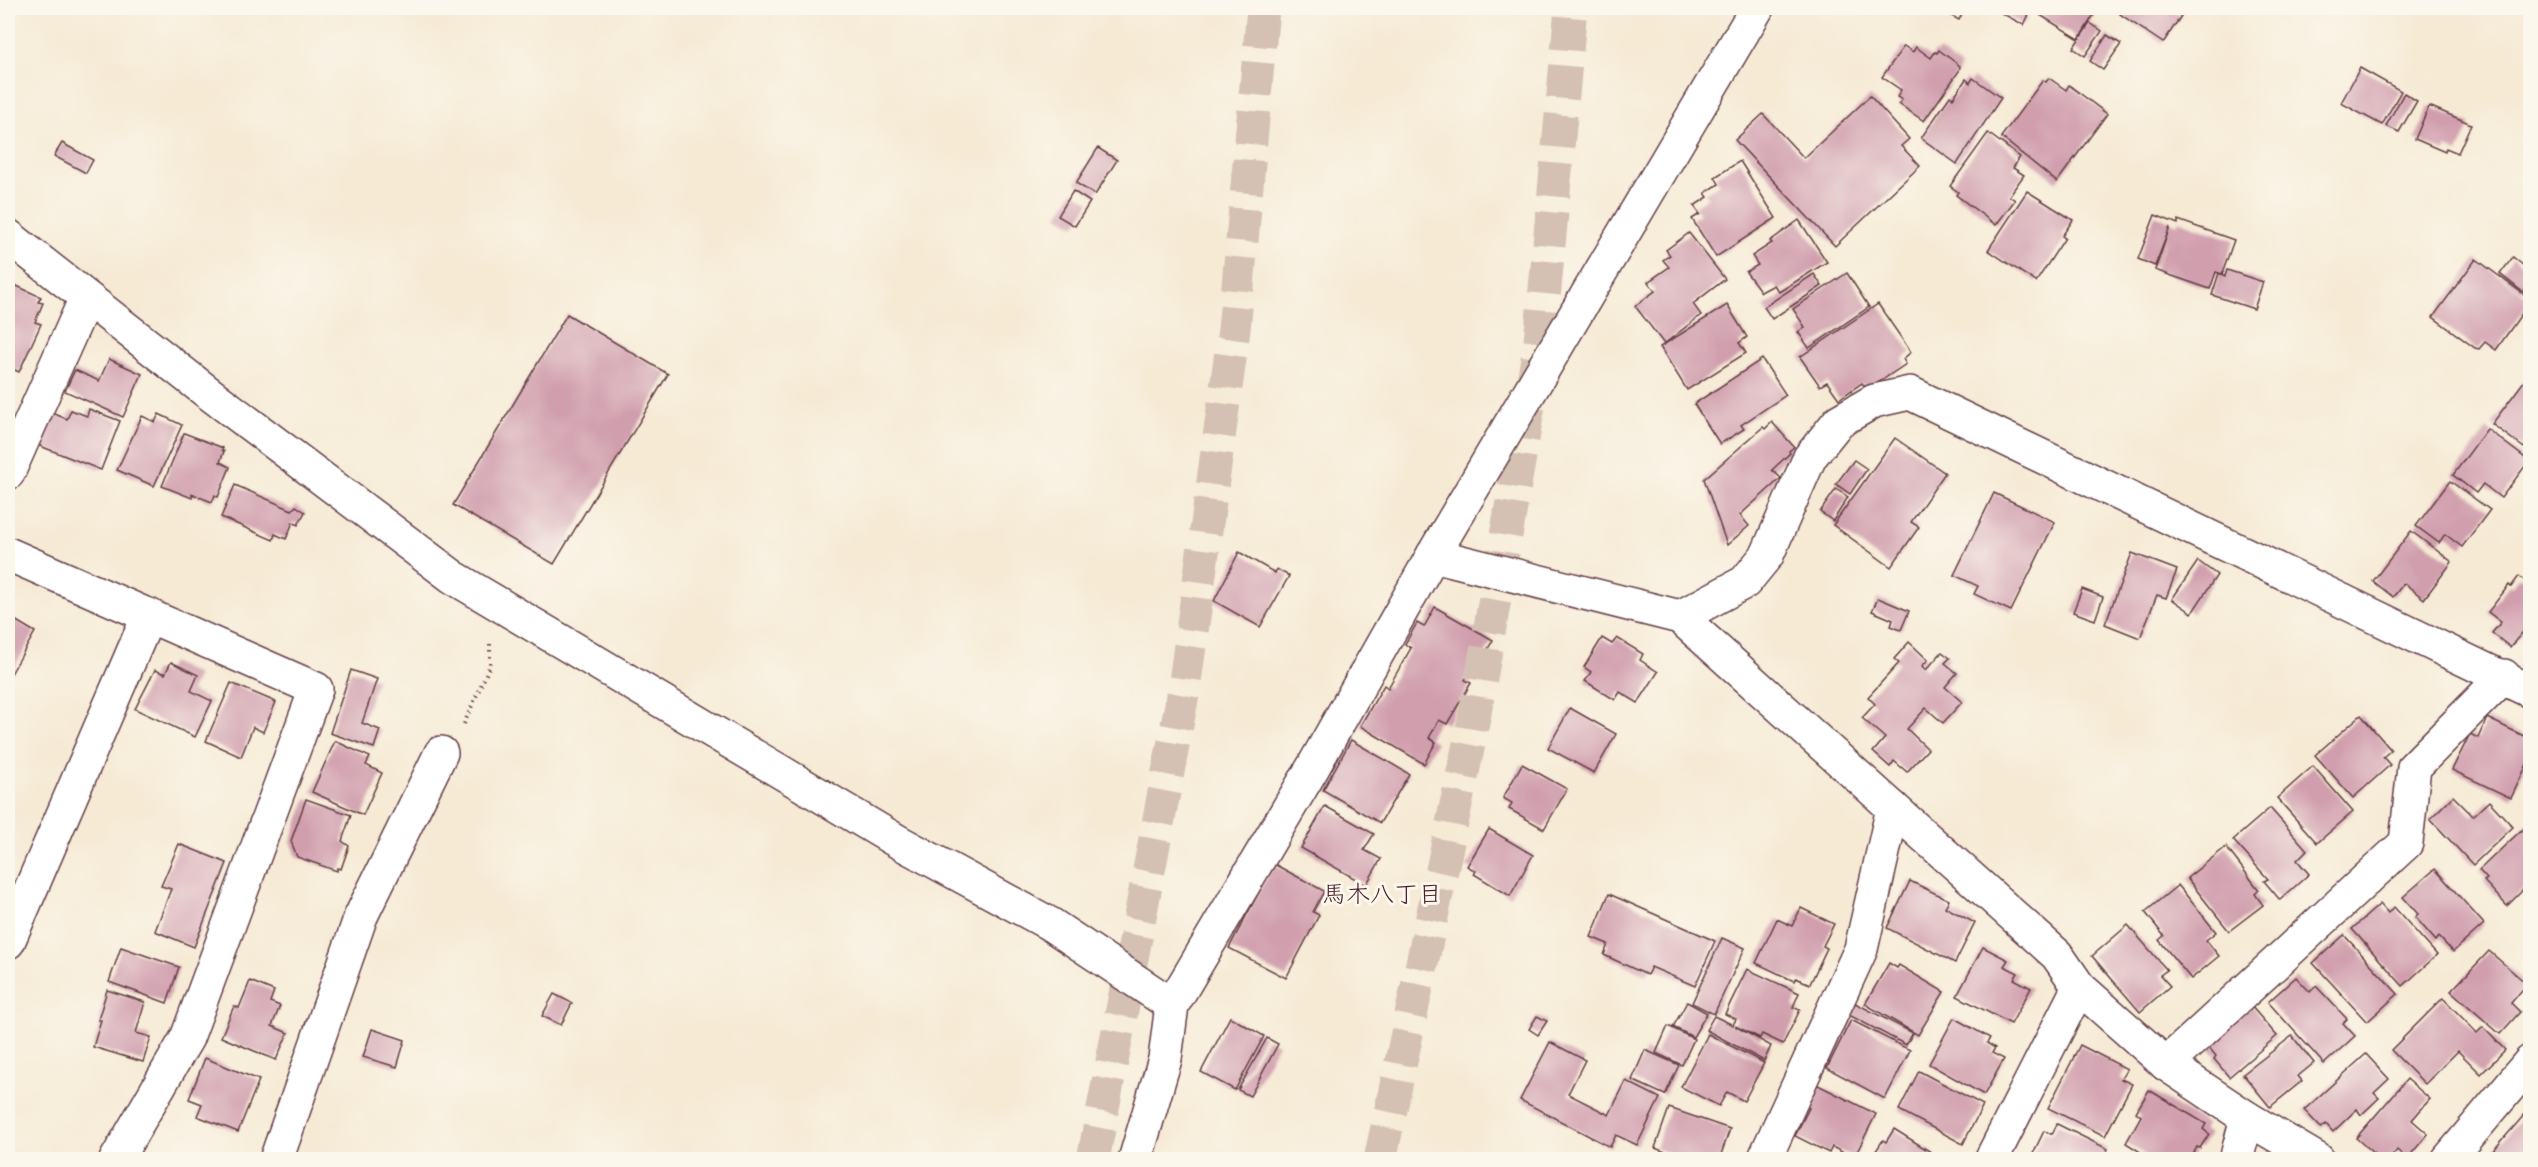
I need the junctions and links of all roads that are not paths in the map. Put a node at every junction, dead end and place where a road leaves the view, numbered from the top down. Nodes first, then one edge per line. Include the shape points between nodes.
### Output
1 (1757, 8) edge
2 (8, 237) edge
3 (86, 298) junction
4 (8, 473) edge
5 (8, 554) edge
6 (1433, 555) junction
7 (149, 615) junction
8 (1680, 617) junction
9 (2517, 683) edge
10 (441, 753) dead end
11 (1893, 808) junction
12 (8, 942) edge
13 (2079, 987) junction
14 (1172, 1005) junction
15 (2530, 1062) edge
16 (2166, 1064) junction
17 (2247, 1118) junction
18 (116, 1160) edge
19 (276, 1160) edge
20 (1135, 1160) edge
21 (1764, 1160) edge
22 (1991, 1160) edge
23 (2236, 1160) edge
24 (2318, 1160) edge
25 (2448, 1160) edge

1 - 6 street
2 - 3 street
3 - 4 street
3 - 14 street via 453,577 897,841 1050,924
5 - 7 street
6 - 8 street
6 - 14 street via 1312,770
7 - 12 street
7 - 18 street via 316,689 187,1038
8 - 9 street via 1745,582 1767,555 1810,457 1839,421 1874,401 1910,393
8 - 11 street
9 - 16 street via 2414,766 2406,843
10 - 19 street via 361,916
11 - 13 street via 2056,955
11 - 21 street via 1861,949
13 - 16 street
13 - 22 street
14 - 20 street via 1166,1059
15 - 25 street
16 - 17 street
17 - 23 street
17 - 24 street

